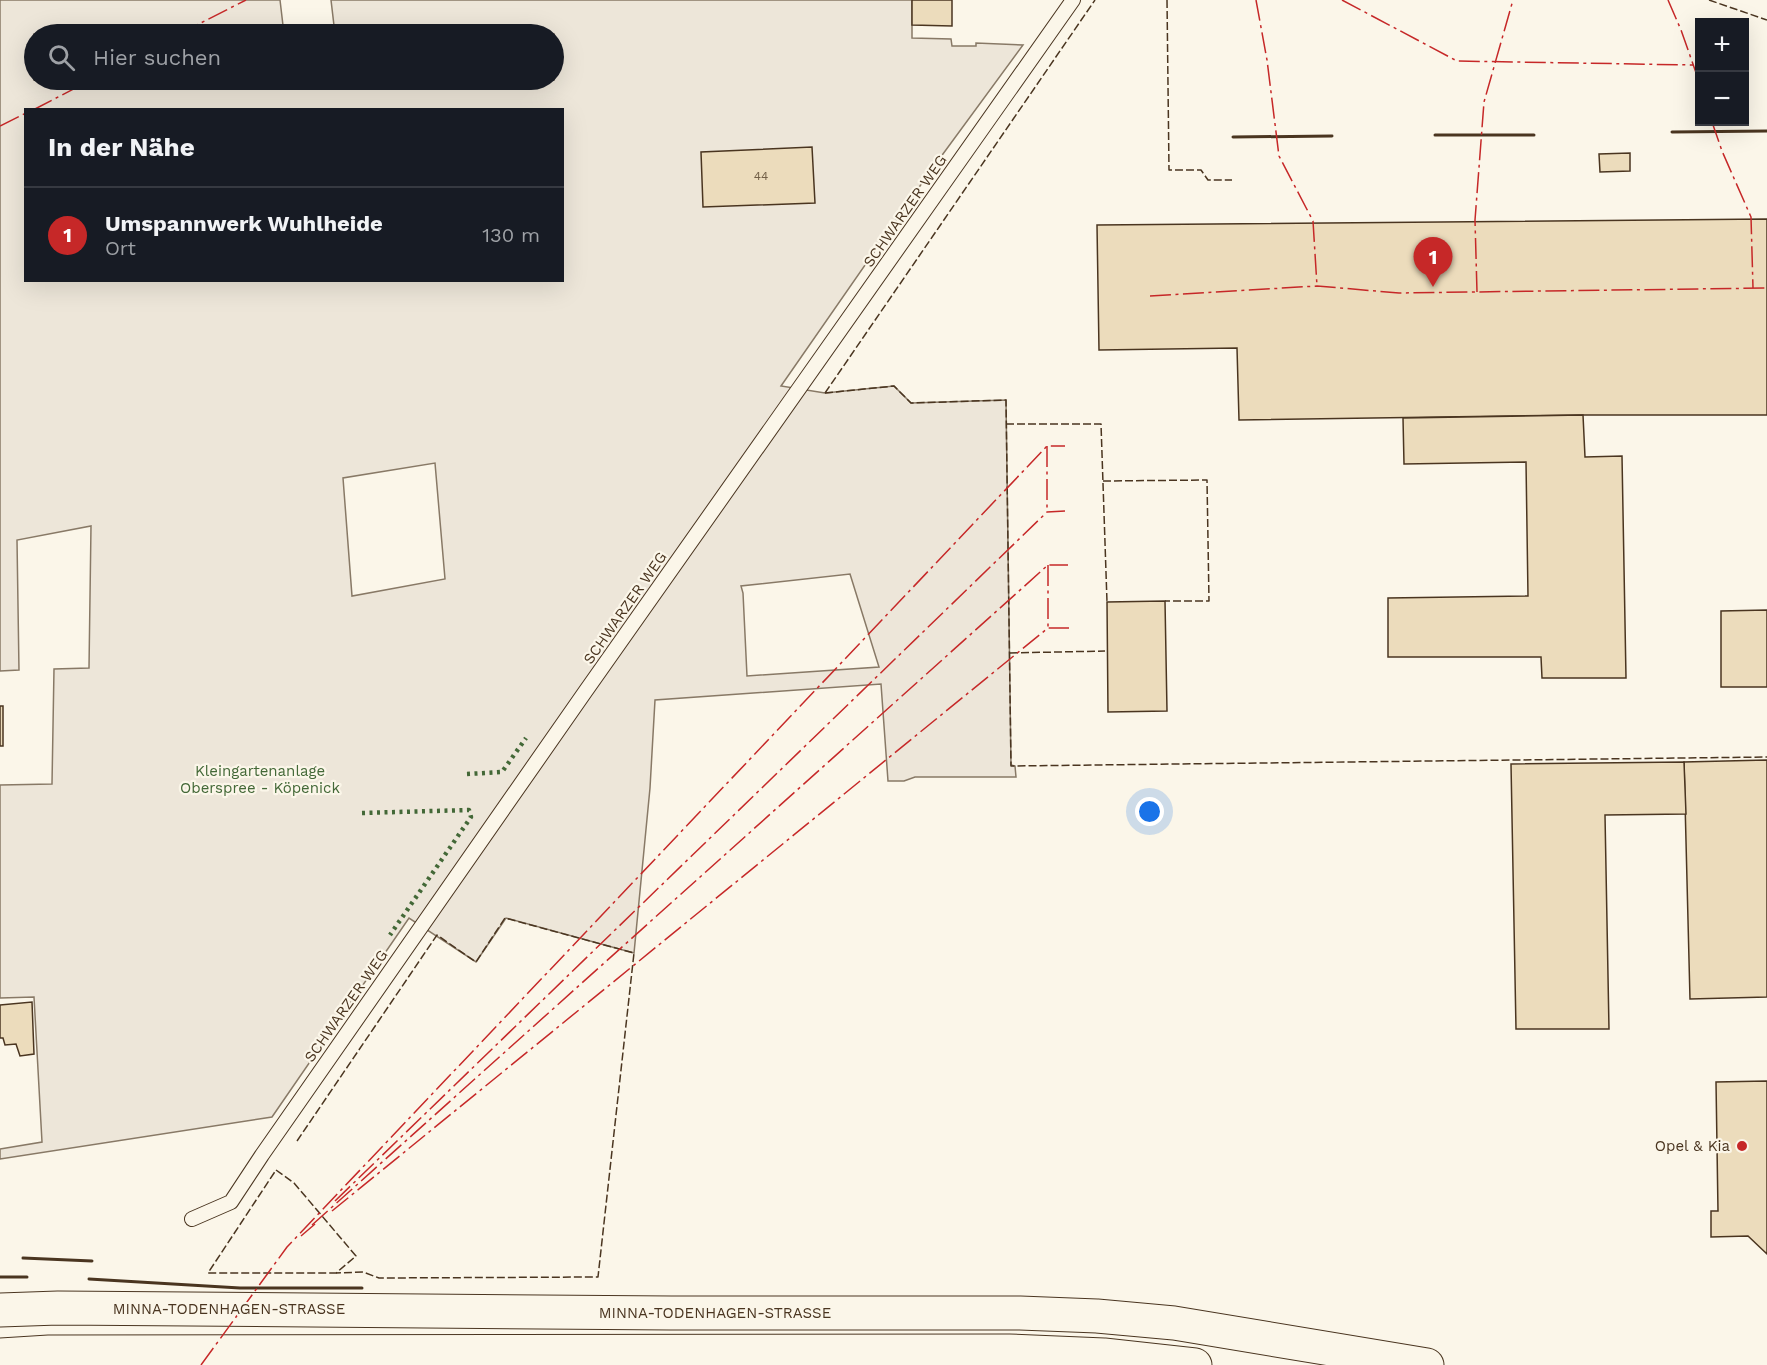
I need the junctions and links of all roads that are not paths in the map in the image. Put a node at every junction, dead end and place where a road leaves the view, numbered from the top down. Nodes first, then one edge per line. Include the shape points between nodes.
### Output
1 (1073, 0) edge
2 (192, 1219) dead end
3 (0, 1310) edge
4 (0, 1355) edge
5 (1196, 1365) edge
6 (1426, 1365) edge

1 - 2 lane, SCHWARZER WEG via 231,1202
3 - 6 main road, MINNA-TODENHAGEN-STRASSE via 1064,1314 1174,1323
4 - 5 main road via 1009,1351 1104,1355

